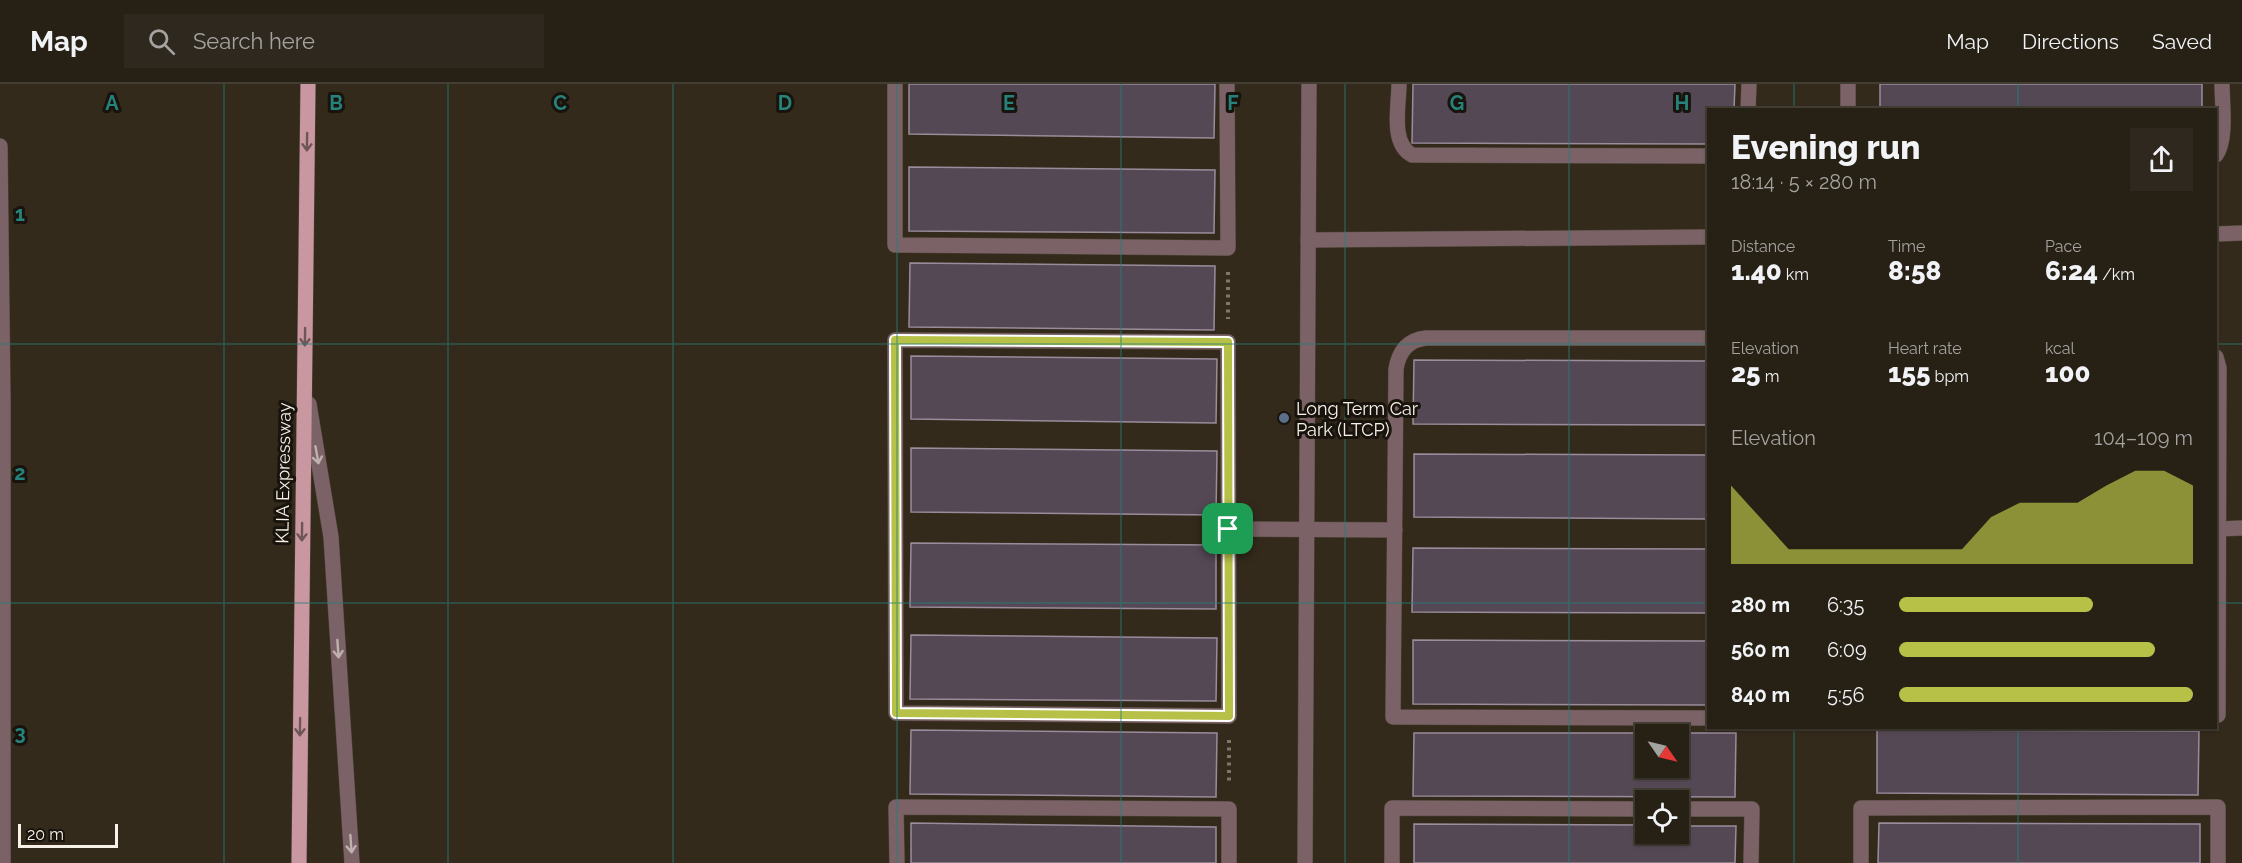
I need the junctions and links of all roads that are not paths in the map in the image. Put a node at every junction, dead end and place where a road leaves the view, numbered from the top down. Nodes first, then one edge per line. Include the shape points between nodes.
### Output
1 (308, 84) edge
2 (895, 84) edge
3 (1227, 84) edge
4 (1309, 84) edge
5 (1399, 84) edge
6 (1749, 84) edge
7 (1848, 84) edge
8 (2222, 84) edge
9 (1748, 108) edge
10 (1848, 108) edge
11 (0, 146) edge
12 (2217, 152) edge
13 (1707, 156) edge
14 (2242, 233) edge
15 (2217, 234) edge
16 (1707, 237) edge
17 (1308, 240) junction
18 (1707, 338) edge
19 (2217, 361) edge
20 (304, 377) junction
21 (2, 401) edge
22 (2242, 528) edge
23 (1228, 529) junction
24 (2218, 529) junction
25 (1305, 530) junction
26 (1395, 530) junction
27 (2217, 715) edge
28 (1707, 718) edge
29 (1635, 809) edge
30 (1689, 809) edge
31 (3, 863) edge
32 (299, 863) edge
33 (352, 863) edge
34 (897, 863) edge
35 (1229, 863) edge
36 (1305, 863) edge
37 (1392, 863) edge
38 (1752, 863) edge
39 (1861, 863) edge
40 (2218, 863) edge

1 -> 20 main road, KLIA Expressway
2 - 3 street via 895,245 1227,248
4 - 17 street
5 - 13 street via 1398,139 1412,155
6 - 9 street
7 - 10 street
8 - 12 street via 2222,139
11 - 21 street
14 - 15 street
16 - 17 street
17 - 25 street
18 - 26 street via 1415,339 1398,357 1396,369
19 - 24 street
20 -> 32 main road, KLIA Expressway
20 -> 33 street via 331,537
21 - 31 street
22 - 24 street
23 - 23 street via 1228,342 895,340 896,713 1229,716
23 - 25 street
24 - 27 street
25 - 26 street
25 - 36 street
26 - 28 street via 1393,717
29 - 37 street via 1392,808
30 - 38 street via 1752,809
34 - 35 street via 896,807 1229,809
39 - 40 street via 1861,808 2218,807

